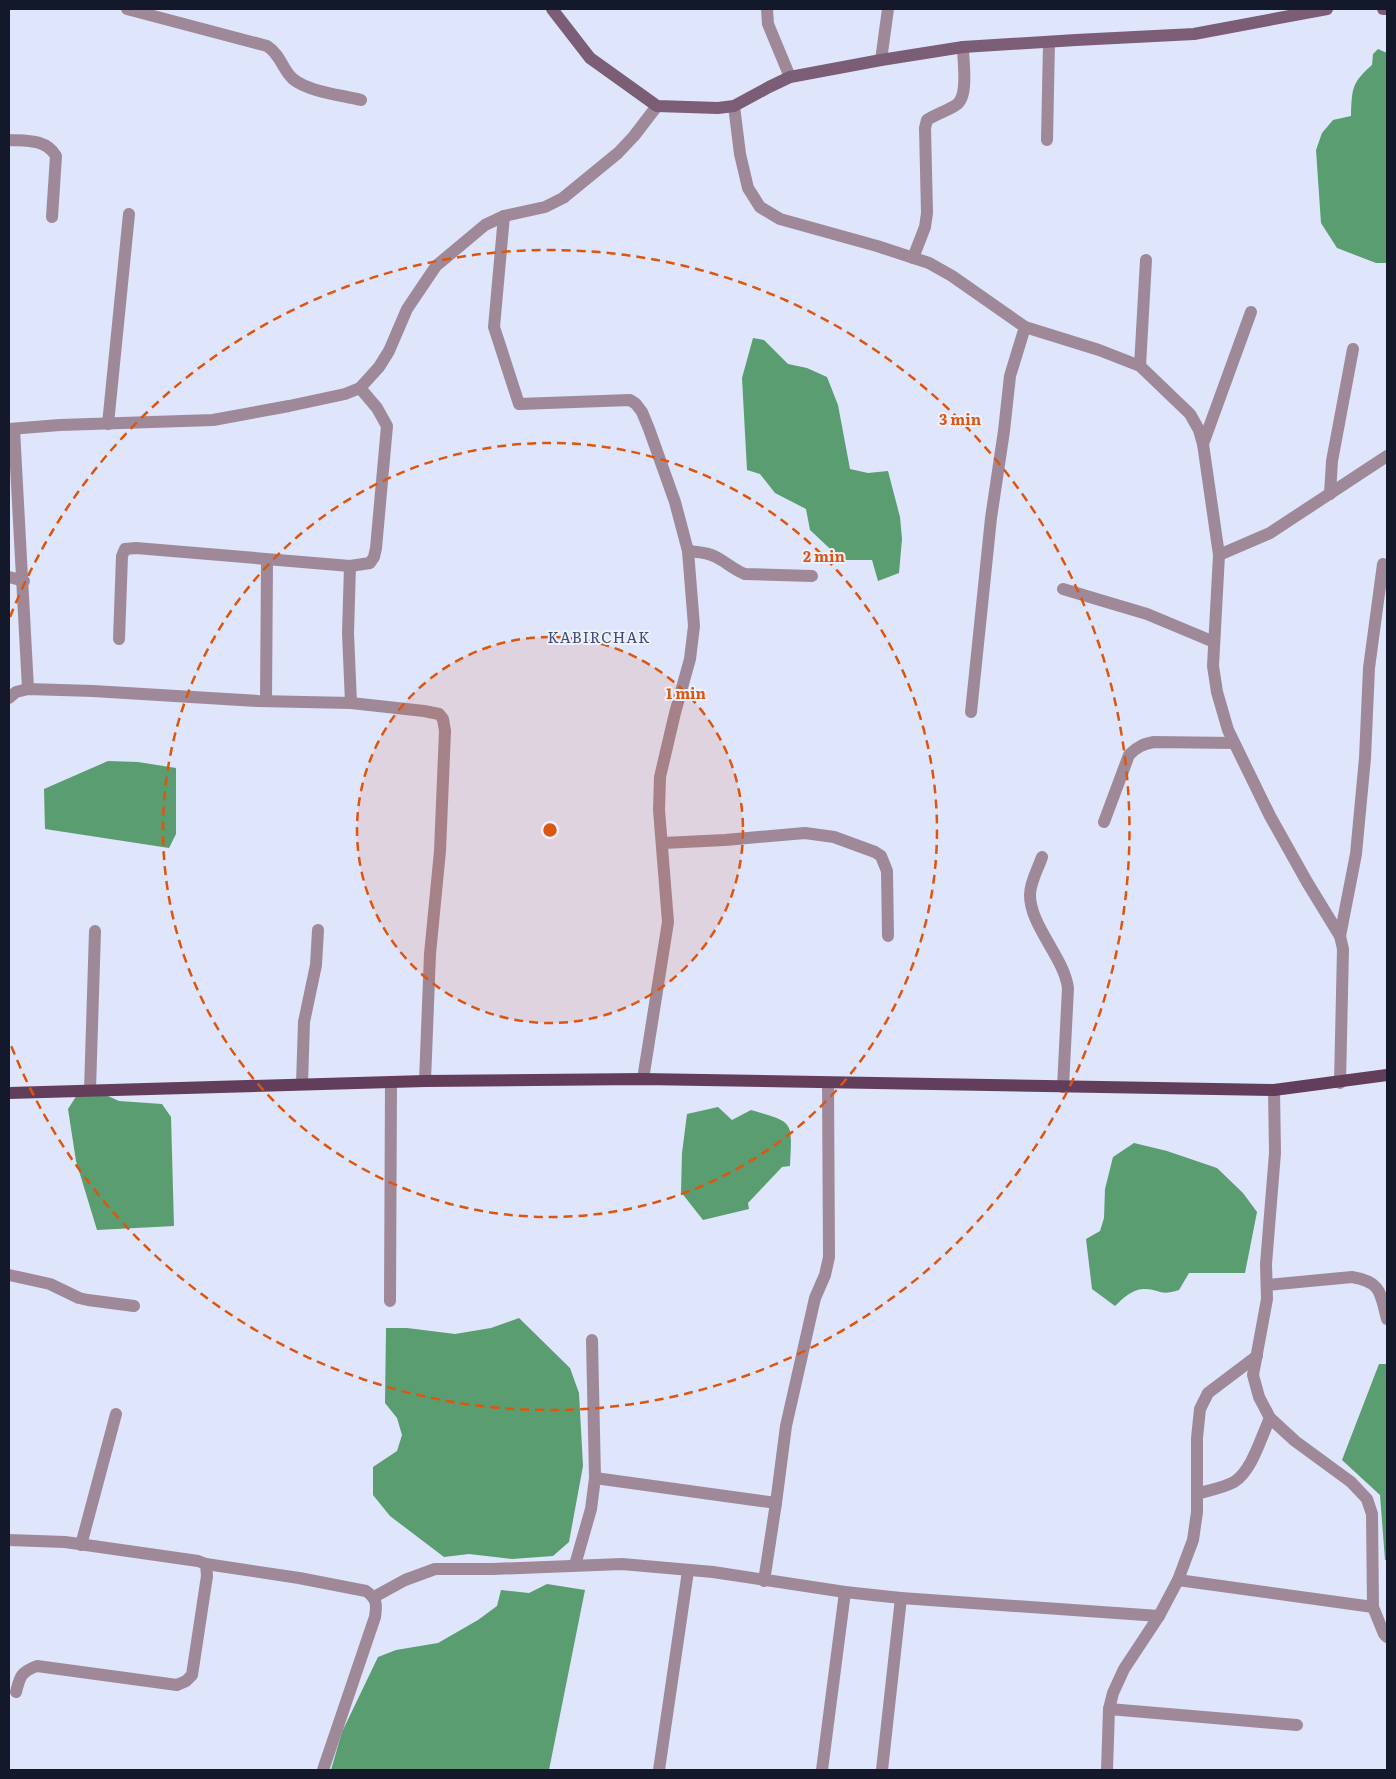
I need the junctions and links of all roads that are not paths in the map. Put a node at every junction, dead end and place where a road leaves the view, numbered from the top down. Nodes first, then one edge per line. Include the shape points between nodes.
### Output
1 (127, 9) edge
2 (552, 9) edge
3 (767, 9) edge
4 (888, 9) edge
5 (1327, 9) edge
6 (1383, 9) edge
7 (1387, 9) edge
8 (1049, 42) junction
9 (963, 47) junction
10 (881, 60) junction
11 (790, 77) junction
12 (362, 100) dead end
13 (657, 106) junction
14 (734, 106) junction
15 (9, 140) edge
16 (1047, 140) dead end
17 (129, 214) dead end
18 (504, 216) junction
19 (52, 217) dead end
20 (913, 258) junction
21 (1146, 260) dead end
22 (1251, 312) dead end
23 (1025, 326) junction
24 (1353, 349) dead end
25 (1140, 366) junction
26 (360, 388) junction
27 (108, 424) junction
28 (11, 428) edge
29 (1202, 444) junction
30 (1387, 456) edge
31 (1330, 494) junction
32 (688, 551) junction
33 (1220, 555) junction
34 (267, 560) junction
35 (1383, 564) dead end
36 (350, 566) junction
37 (812, 576) dead end
38 (9, 577) edge
39 (24, 580) junction
40 (1063, 589) dead end
41 (119, 639) dead end
42 (1214, 642) junction
43 (28, 690) junction
44 (9, 698) edge
45 (266, 701) junction
46 (351, 703) junction
47 (971, 712) dead end
48 (1234, 743) junction
49 (1104, 822) dead end
50 (663, 843) junction
51 (1042, 857) dead end
52 (318, 930) dead end
53 (94, 931) dead end
54 (888, 936) dead end
55 (1340, 936) junction
56 (1387, 1075) edge
57 (643, 1079) junction
58 (426, 1081) junction
59 (391, 1082) junction
60 (1340, 1083) junction
61 (302, 1084) junction
62 (828, 1084) junction
63 (1063, 1087) junction
64 (90, 1090) junction
65 (1274, 1090) junction
66 (9, 1093) edge
67 (9, 1275) edge
68 (1267, 1285) junction
69 (390, 1301) dead end
70 (134, 1306) dead end
71 (1387, 1319) edge
72 (592, 1340) dead end
73 (1257, 1356) junction
74 (116, 1414) dead end
75 (1270, 1418) junction
76 (595, 1478) junction
77 (1197, 1494) junction
78 (776, 1503) junction
79 (9, 1540) edge
80 (82, 1545) junction
81 (206, 1564) junction
82 (575, 1566) junction
83 (688, 1571) junction
84 (1178, 1580) junction
85 (764, 1581) junction
86 (845, 1592) junction
87 (374, 1596) junction
88 (901, 1598) junction
89 (1373, 1608) junction
90 (1159, 1616) junction
91 (1387, 1637) edge
92 (16, 1692) dead end
93 (1109, 1710) junction
94 (1297, 1725) dead end
95 (322, 1770) edge
96 (659, 1770) edge
97 (822, 1770) edge
98 (882, 1770) edge
99 (1107, 1770) edge

1 - 12 street via 267,46 275,51 294,80 315,89
2 - 13 main road via 590,58
3 - 11 street via 768,24
4 - 10 street
5 - 8 main road via 1194,34
6 - 7 main road
8 - 9 main road
8 - 16 street
9 - 10 main road
9 - 20 street via 962,98 958,104 927,120 925,128 927,213
10 - 11 main road
11 - 14 main road
13 - 14 main road
13 - 18 street via 618,153 563,198 545,207
14 - 20 street via 748,188 760,207 780,219
15 - 19 street via 40,142 51,148 56,156
17 - 27 street
18 - 26 street via 485,225 436,266 407,309 389,351
18 - 32 street via 494,327 519,404 630,400 636,404 665,471
20 - 23 street via 952,276
21 - 25 street
22 - 29 street
23 - 25 street
23 - 47 street via 1010,376
24 - 31 street via 1332,461
25 - 29 street via 1190,414
26 - 27 street via 213,420
26 - 36 street via 387,426 374,557 370,563
27 - 28 street
28 - 39 street
29 - 33 street
30 - 31 street
31 - 33 street via 1270,533
32 - 37 street via 712,556 744,574
32 - 50 street via 694,641 660,777
33 - 42 street
34 - 36 street
34 - 41 street via 136,548 125,550 122,556
34 - 45 street
35 - 55 street via 1370,668 1356,854
36 - 46 street
38 - 39 street
39 - 43 street
40 - 42 street via 1147,614
42 - 48 street via 1217,692
43 - 44 street via 16,692
43 - 45 street
45 - 46 street
46 - 58 street via 424,711 439,714 443,719 440,851 430,954
48 - 49 street via 1154,742 1136,748 1129,755
48 - 55 street via 1270,816
50 - 54 street via 805,833 834,837 876,852 887,871
50 - 57 street via 668,922
51 - 63 street via 1030,894 1044,935 1067,979
52 - 61 street via 316,965 304,1022
53 - 64 street
55 - 60 street via 1343,948
56 - 60 main road
57 - 58 main road
57 - 62 main road via 776,1080
58 - 59 main road
59 - 61 main road
59 - 69 street
60 - 65 main road
61 - 64 main road
62 - 63 main road
62 - 78 street via 829,1257 815,1298 786,1426
63 - 65 main road
64 - 66 main road
65 - 68 street via 1275,1153
67 - 70 street via 50,1284 88,1300
68 - 71 street via 1352,1277 1362,1279 1376,1286
68 - 73 street
72 - 76 street
73 - 75 street via 1253,1375 1259,1397
73 - 77 street via 1208,1393 1200,1409
74 - 80 street
75 - 77 street via 1241,1477
75 - 89 street via 1295,1441 1351,1482 1367,1499 1372,1514
76 - 78 street
76 - 82 street via 591,1509
77 - 84 street via 1193,1540
78 - 85 street
79 - 80 street
80 - 81 street
81 - 87 street via 299,1578 366,1591
81 - 92 street via 192,1675 186,1681 177,1685 37,1666 25,1670 19,1678
82 - 83 street via 622,1564
82 - 87 street via 435,1569
83 - 85 street
83 - 96 street
84 - 89 street
84 - 90 street
85 - 86 street
86 - 88 street
86 - 97 street
87 - 95 street via 376,1617
88 - 90 street
88 - 98 street
89 - 91 street
90 - 93 street via 1124,1669
93 - 94 street
93 - 99 street

